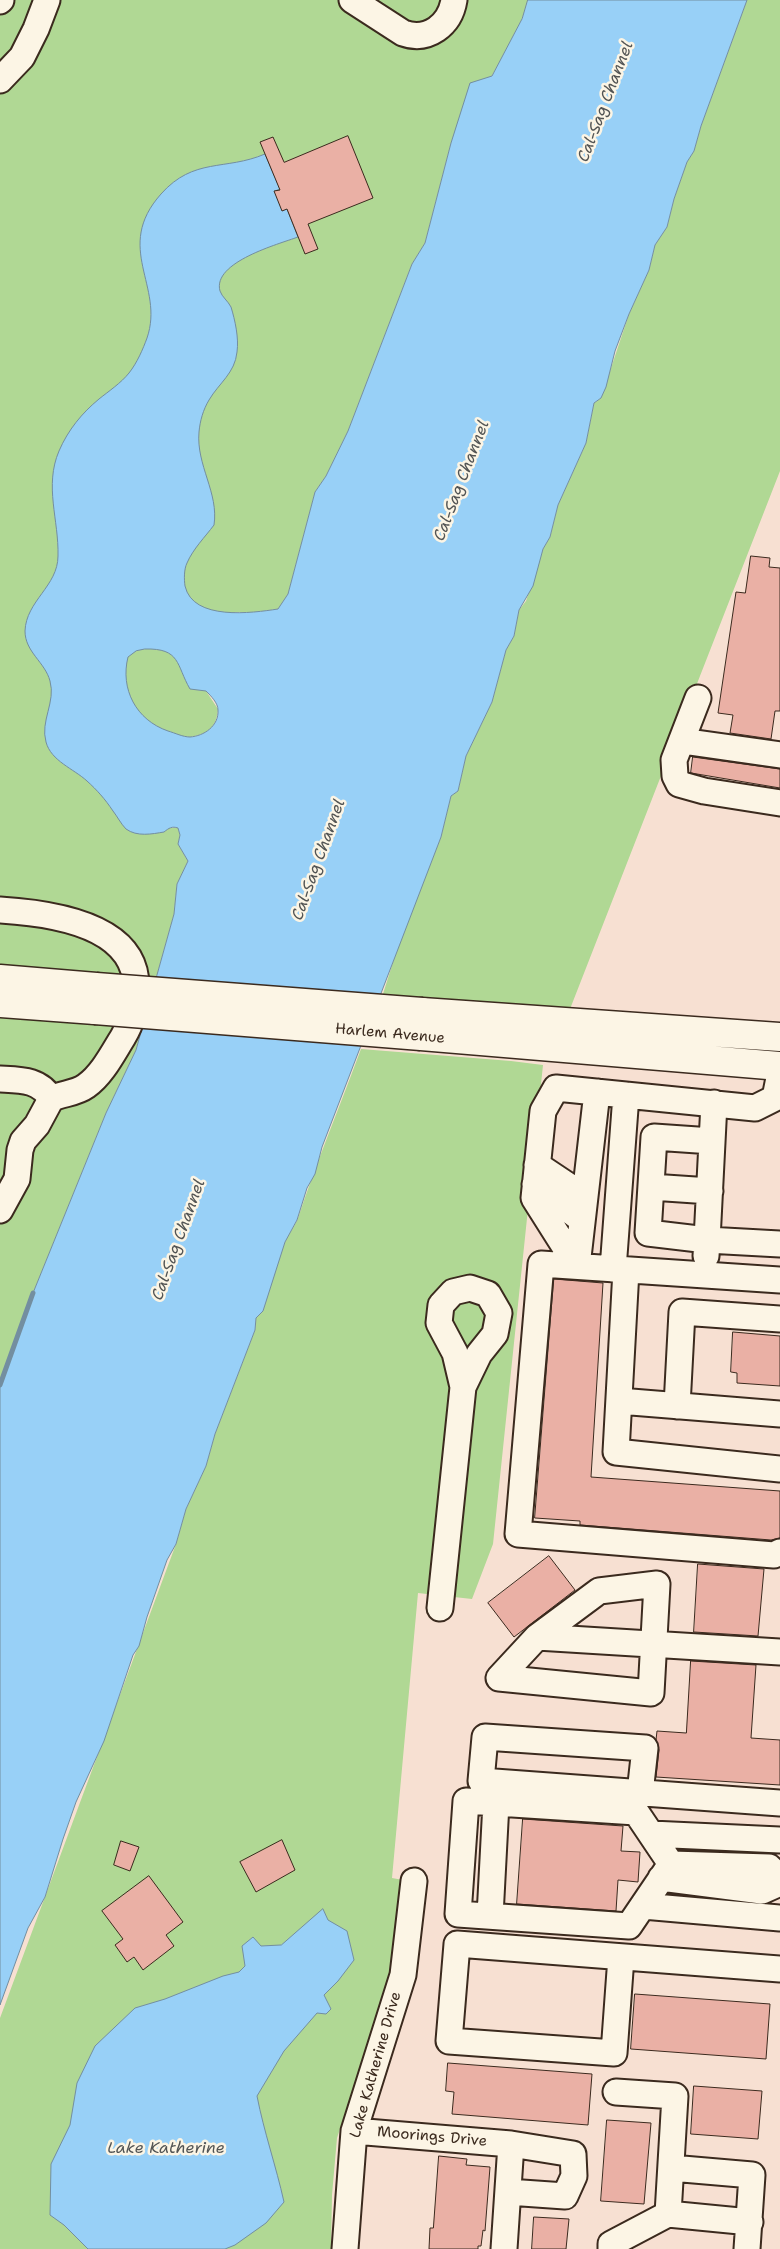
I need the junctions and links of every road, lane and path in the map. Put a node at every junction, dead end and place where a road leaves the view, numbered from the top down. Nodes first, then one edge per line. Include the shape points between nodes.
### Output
1 (46, 0) edge
2 (352, 0) edge
3 (454, 0) edge
4 (0, 80) edge
5 (698, 698) dead end
6 (682, 741) junction
7 (780, 755) edge
8 (780, 802) edge
9 (0, 910) edge
10 (0, 979) edge
11 (95, 999) junction
12 (0, 1003) edge
13 (422, 1024) junction
14 (780, 1037) edge
15 (780, 1066) edge
16 (780, 1073) edge
17 (0, 1079) edge
18 (597, 1092) junction
19 (626, 1095) junction
20 (51, 1099) junction
21 (714, 1104) junction
22 (712, 1141) junction
23 (536, 1175) junction
24 (651, 1187) junction
25 (710, 1190) junction
26 (584, 1209) junction
27 (0, 1210) edge
28 (707, 1240) junction
29 (780, 1244) edge
30 (577, 1266) junction
31 (620, 1269) junction
32 (704, 1275) junction
33 (780, 1280) edge
34 (780, 1319) edge
35 (464, 1387) dead end
36 (619, 1402) junction
37 (677, 1406) junction
38 (780, 1414) edge
39 (780, 1468) edge
40 (780, 1552) edge
41 (440, 1608) dead end
42 (537, 1637) junction
43 (655, 1644) junction
44 (780, 1652) edge
45 (640, 1793) junction
46 (780, 1803) edge
47 (651, 1834) junction
48 (780, 1840) edge
49 (666, 1871) junction
50 (780, 1878) edge
51 (414, 1881) dead end
52 (780, 1883) edge
53 (643, 1906) junction
54 (780, 1918) edge
55 (620, 1957) junction
56 (780, 1969) edge
57 (616, 2092) dead end
58 (354, 2131) junction
59 (511, 2144) junction
60 (671, 2168) junction
61 (508, 2192) junction
62 (668, 2214) junction
63 (750, 2222) junction
64 (345, 2249) edge
65 (504, 2249) edge
66 (611, 2249) edge
67 (747, 2249) edge

1 - 4 street via 22,57
2 - 3 street via 412,36 424,36 444,23 452,11
5 - 6 street
6 - 7 street
6 - 8 street via 673,768 679,784 704,792
9 - 20 street via 54,917 91,927 128,954 134,969 133,1015 110,1058 86,1086
10 - 11 main road, Harlem Avenue
11 - 12 main road, Harlem Avenue
11 - 13 main road, Harlem Avenue, bridge
13 - 14 main road, Harlem Avenue
13 - 15 main road, Harlem Avenue
16 - 21 street via 775,1098 755,1108
17 - 20 street via 38,1084
18 - 19 street
18 - 23 street via 556,1088 543,1111
18 - 26 street
19 - 21 street
19 - 31 street
20 - 27 street via 22,1141 17,1179
21 - 22 street
22 - 24 street via 654,1137
22 - 25 street
23 - 26 street
23 - 30 street via 534,1198
24 - 25 street
24 - 28 street via 648,1233
25 - 28 street
26 - 30 street
28 - 29 street
28 - 32 street
30 - 31 street
30 - 40 street via 541,1264 518,1534 774,1555
31 - 32 street
31 - 36 street
32 - 33 street
34 - 37 street via 682,1312
35 - 41 street
36 - 37 street
36 - 39 street via 616,1452
37 - 38 street
42 - 43 street
42 - 43 street via 599,1591 658,1584
42 - 43 street via 499,1678 651,1693
43 - 44 street
45 - 45 street via 482,1781 485,1737 645,1748
45 - 46 street
47 - 48 street
47 - 49 street
47 - 53 street via 636,1812 496,1803 490,1916 629,1926
49 - 50 street via 769,1867
49 - 52 street via 762,1890
49 - 53 street
51 - 58 street, Lake Katherine Drive via 403,1975
53 - 54 street
55 - 55 street via 457,1944 449,2040 614,2053
55 - 56 street
57 - 60 street via 675,2096
58 - 59 street, Moorings Drive
58 - 64 street, Lake Katherine Drive
59 - 61 street
59 - 61 street, Moorings Drive via 573,2154 574,2176 565,2196
60 - 62 street
60 - 63 street via 752,2175
61 - 65 street
62 - 63 street
62 - 66 street via 612,2244
63 - 67 street

